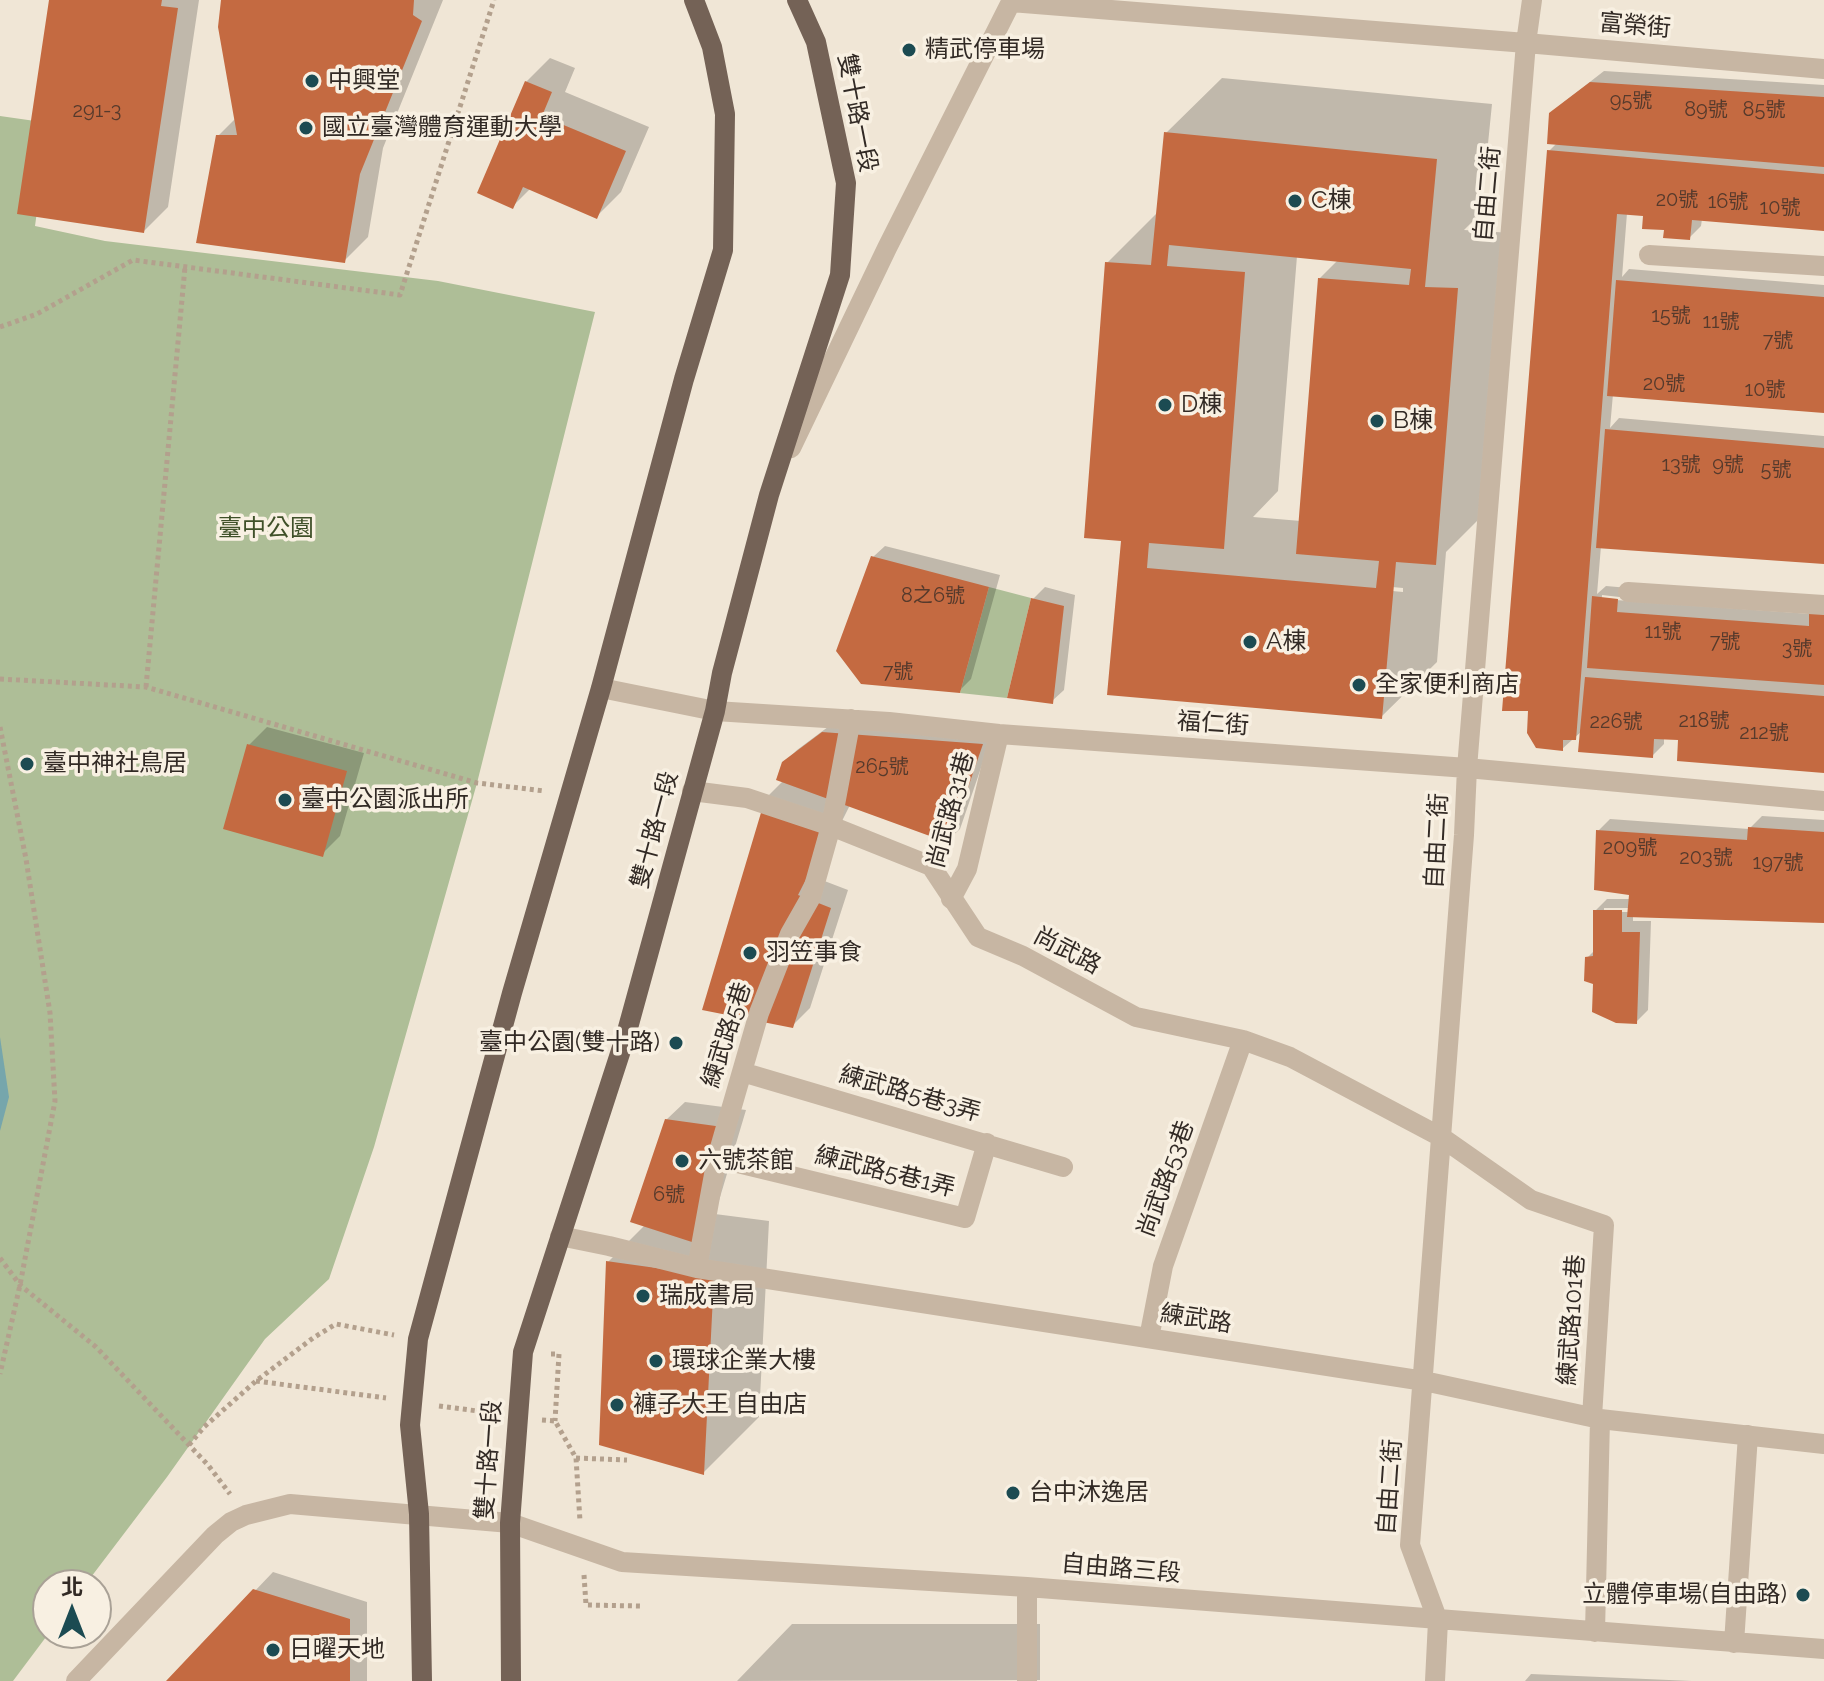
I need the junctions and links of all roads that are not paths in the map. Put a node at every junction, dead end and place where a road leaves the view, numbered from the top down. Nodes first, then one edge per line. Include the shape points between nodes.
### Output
1 (694, 0) edge
2 (797, 0) edge
3 (1532, 0) edge
4 (1012, 1) edge
5 (1526, 43) junction
6 (1824, 69) edge
7 (1649, 255) dead end
8 (1824, 266) edge
9 (769, 495) junction
10 (1628, 592) dead end
11 (1824, 605) edge
12 (601, 688) junction
13 (715, 711) junction
14 (851, 719) junction
15 (999, 734) junction
16 (1467, 768) junction
17 (692, 791) junction
18 (1824, 801) edge
19 (831, 826) junction
20 (951, 899) junction
21 (1243, 1040) junction
22 (742, 1072) junction
23 (1441, 1137) junction
24 (987, 1143) junction
25 (717, 1158) junction
26 (1063, 1167) dead end
27 (560, 1236) junction
28 (697, 1268) junction
29 (1149, 1338) junction
30 (1424, 1381) junction
31 (1596, 1418) junction
32 (1748, 1435) junction
33 (1824, 1444) edge
34 (419, 1514) junction
35 (510, 1523) junction
36 (1027, 1587) junction
37 (1438, 1621) junction
38 (1595, 1632) junction
39 (1734, 1643) junction
40 (1824, 1649) edge
41 (76, 1681) edge
42 (422, 1681) edge
43 (511, 1681) edge
44 (1027, 1681) edge
45 (1435, 1681) edge

1 - 12 main road via 712,47 725,114 723,250
2 - 9 main road, 雙十路一段 via 816,42 846,183 840,275
3 - 5 street, 自由二街
4 - 5 street, 富榮街
4 - 9 street
5 - 6 street, 富榮街
5 - 16 street, 自由二街
7 - 8 street
9 - 13 main road, 雙十路一段
10 - 11 street
12 - 13 street, 福仁街
12 - 34 main road via 418,1339 410,1425
13 - 14 street, 福仁街
13 - 17 main road, 雙十路一段
14 - 15 street, 福仁街
14 - 19 street, 練武路5巷
15 - 16 street, 福仁街
15 - 20 street, 尚武路31巷 via 967,869
16 - 18 street, 福仁街
16 - 23 street, 自由二街
17 - 19 street, 尚武路 via 747,798
17 - 27 main road, 雙十路一段 via 626,1035
19 - 20 street, 尚武路 via 931,866
19 - 22 street, 練武路5巷 via 811,897 790,934
20 - 21 street, 尚武路 via 978,937 1136,1017
21 - 23 street, 尚武路 via 1290,1057
21 - 29 street, 尚武路53巷 via 1163,1266
22 - 24 street, 練武路5巷3弄
22 - 25 street, 練武路5巷
23 - 30 street, 自由二街
23 - 31 street, 練武路101巷 via 1531,1200 1604,1225
24 - 25 street, 練武路5巷1弄 via 965,1218
24 - 26 street, 練武路5巷3弄
25 - 28 street, 練武路5巷
27 - 28 street, 練武路
27 - 35 main road, 雙十路一段 via 523,1352
28 - 29 street, 練武路
29 - 30 street, 練武路
30 - 31 street, 練武路
30 - 37 street, 自由二街 via 1410,1545
31 - 32 street, 練武路
31 - 38 street, 練武路101巷
32 - 33 street, 練武路
32 - 39 street
34 - 35 street, 自由路三段
34 - 41 street, 自由路三段 via 290,1504 231,1522
34 - 42 main road
35 - 36 street, 自由路三段 via 622,1562
35 - 43 main road, 雙十路一段
36 - 37 street, 自由路三段
36 - 44 street
37 - 38 street, 自由路三段
37 - 45 street, 自由二街
38 - 39 street, 自由路三段
39 - 40 street, 自由路三段

